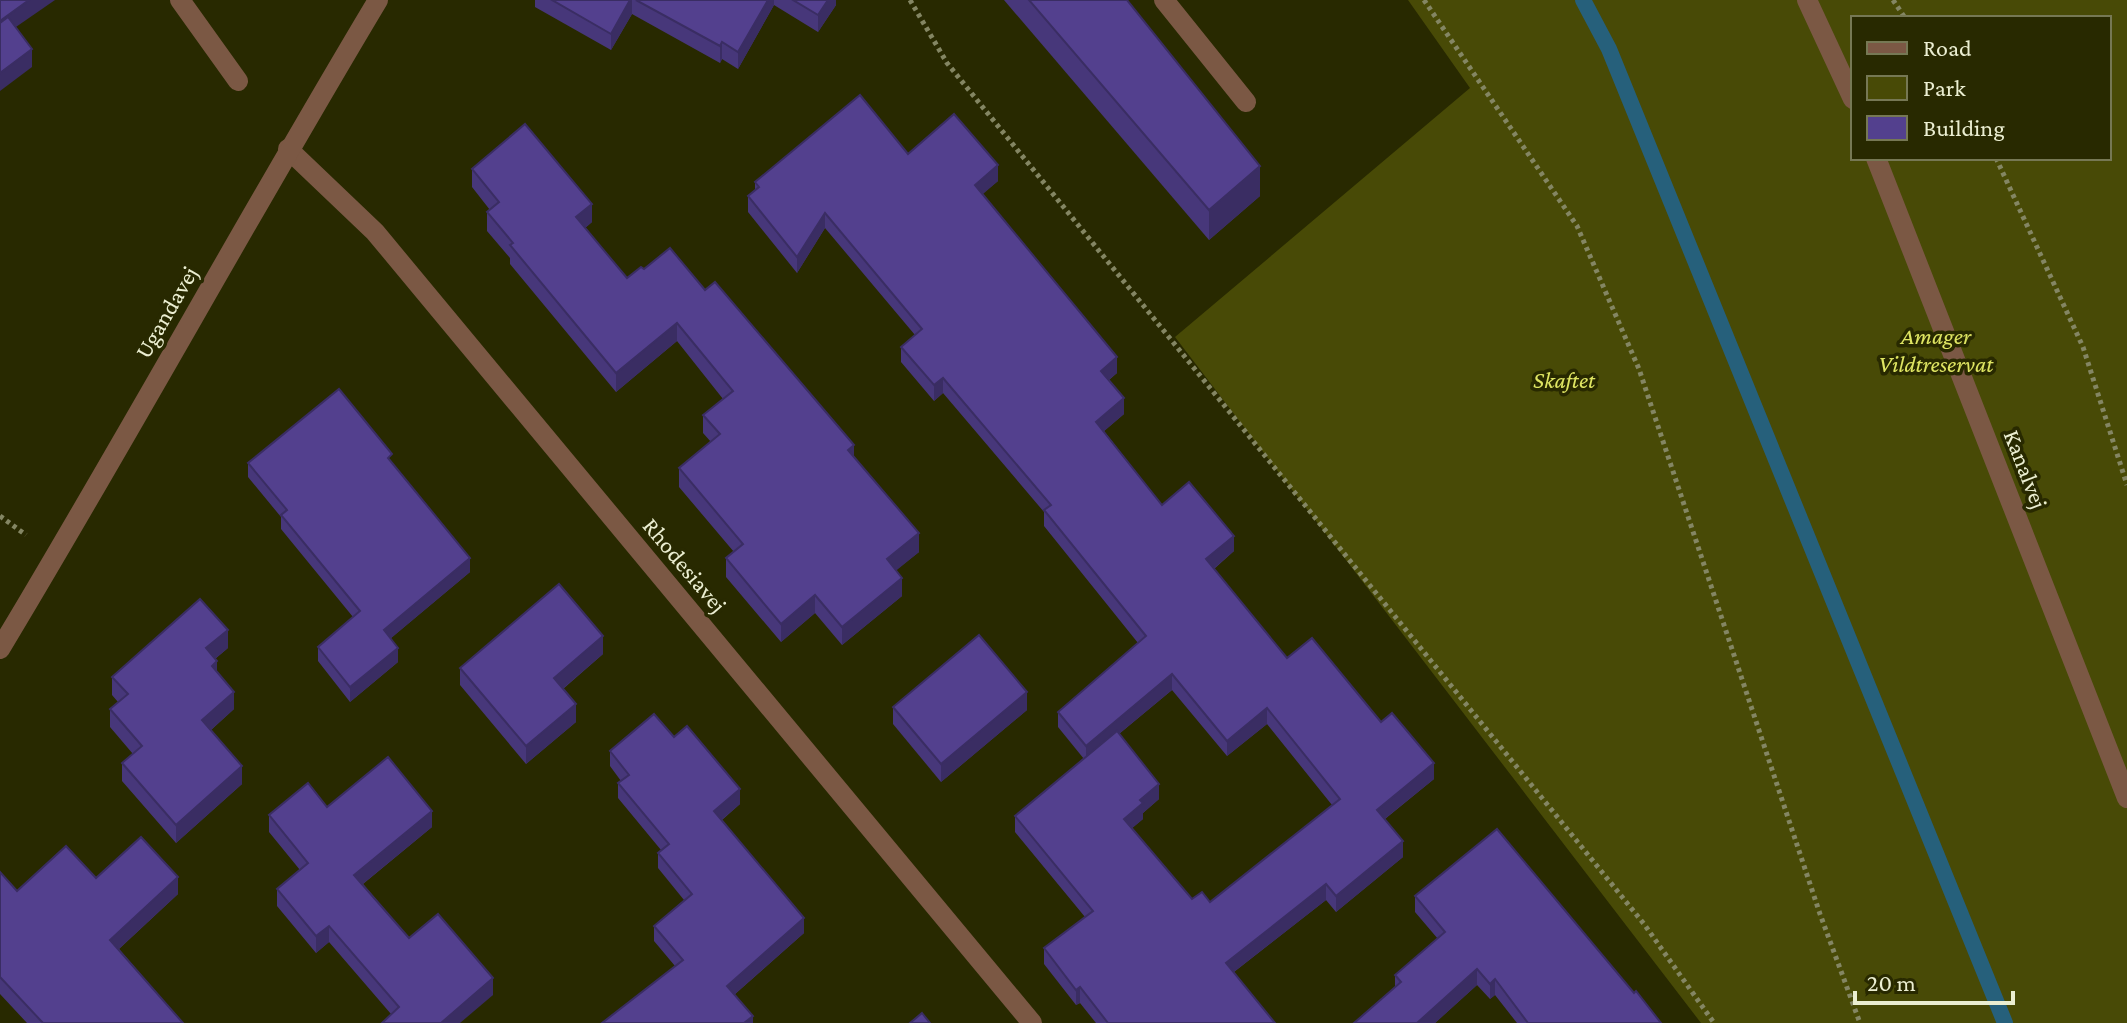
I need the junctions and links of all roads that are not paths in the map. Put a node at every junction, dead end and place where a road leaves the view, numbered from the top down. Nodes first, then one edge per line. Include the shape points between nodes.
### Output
1 (180, 0) edge
2 (378, 0) edge
3 (1164, 0) edge
4 (1807, 0) edge
5 (238, 81) dead end
6 (1851, 95) edge
7 (1246, 102) dead end
8 (288, 149) junction
9 (1877, 160) edge
10 (0, 649) edge
11 (2127, 798) edge
12 (1032, 1023) edge

1 - 5 street
2 - 8 street, Ugandavej
3 - 7 street
4 - 6 street
8 - 10 street, Ugandavej
8 - 12 street, Rhodesiavej via 375,232
9 - 11 street, Kanalvej

